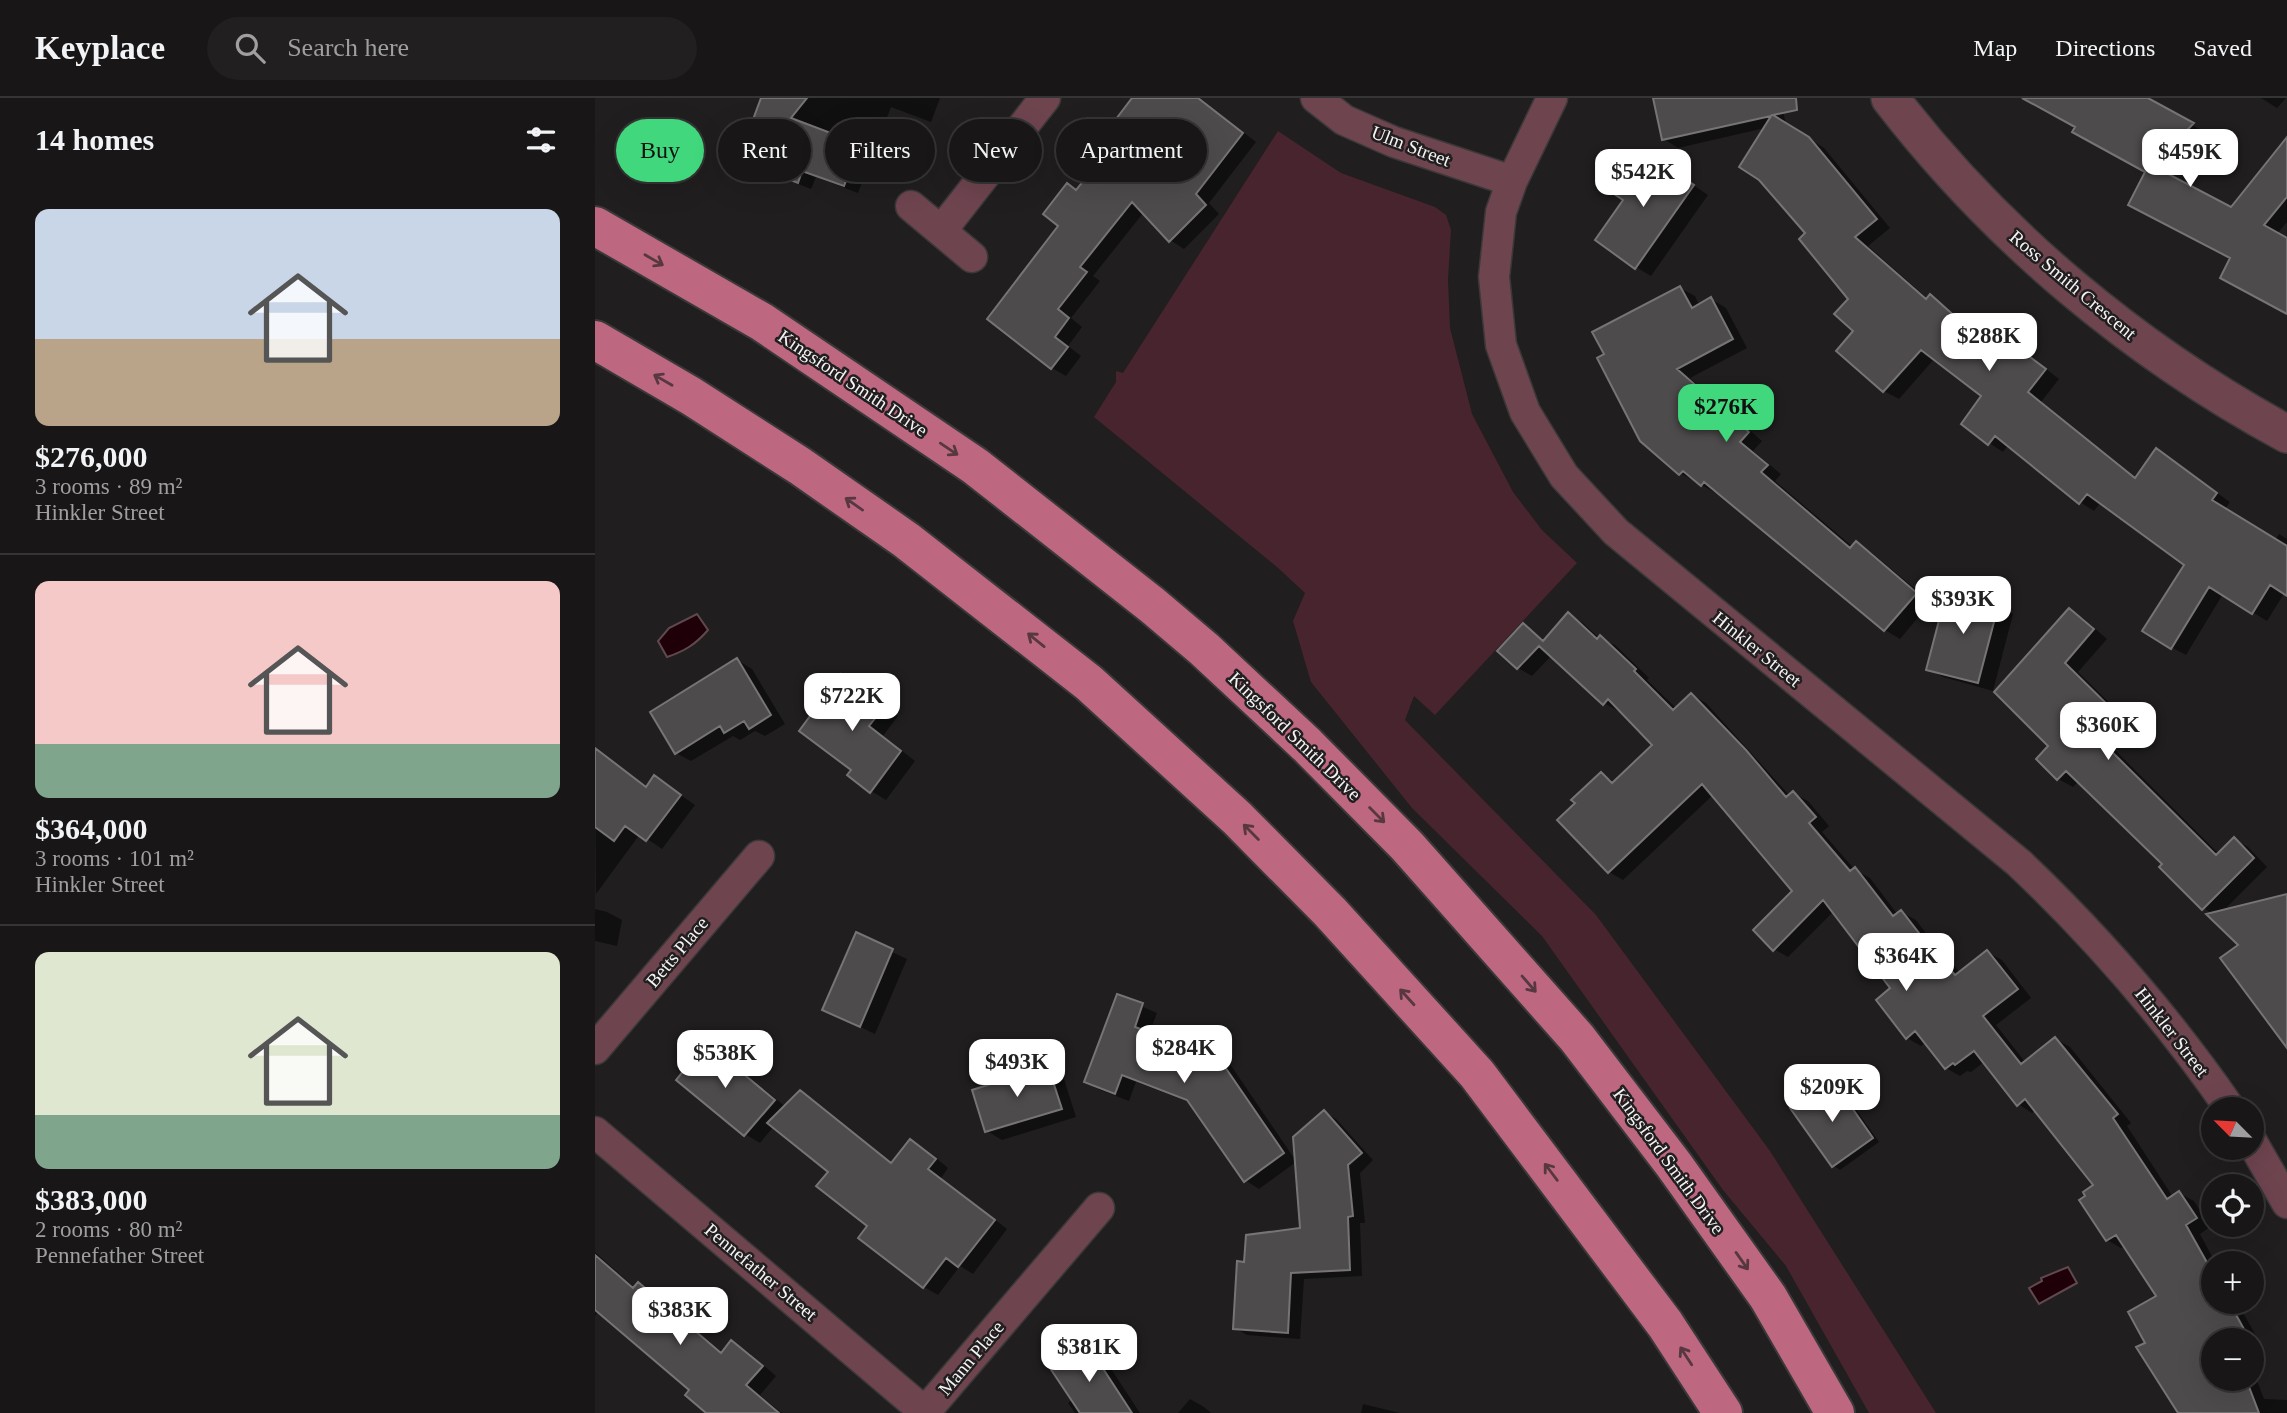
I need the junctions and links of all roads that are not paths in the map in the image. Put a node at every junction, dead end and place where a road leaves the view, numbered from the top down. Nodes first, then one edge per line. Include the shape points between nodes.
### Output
1 (1045, 98) edge
2 (1316, 98) edge
3 (1552, 98) edge
4 (1890, 98) edge
5 (1512, 181) junction
6 (911, 206) dead end
7 (595, 226) edge
8 (941, 231) junction
9 (972, 257) dead end
10 (595, 340) edge
11 (2287, 434) edge
12 (759, 856) dead end
13 (595, 1049) edge
14 (2221, 1097) edge
15 (595, 1132) edge
16 (2268, 1150) edge
17 (2287, 1203) edge
18 (1099, 1208) dead end
19 (926, 1413) edge
20 (1723, 1413) edge
21 (1835, 1413) edge

1 - 8 street
2 - 5 street, Ulm Street via 1344,120 1394,142
3 - 5 street, Hinkler Street
4 - 11 street, Ross Smith Crescent via 1994,217 2042,262 2144,345
5 - 14 street, Hinkler Street via 1501,212 1494,277 1501,345 1525,412 1564,476 1616,532 2019,863 2067,908 2154,1005
6 - 8 street
7 -> 21 main road, Kingsford Smith Drive via 762,322 975,466 1152,605 1307,745 1407,846 1577,1038 1768,1297
8 - 9 street
20 -> 10 main road via 1665,1324 1477,1074 1330,912 1237,818 1089,683 906,540 800,466
12 - 13 street, Betts Place
15 - 19 street, Pennefather Street
16 - 17 street
18 - 19 street, Mann Place

